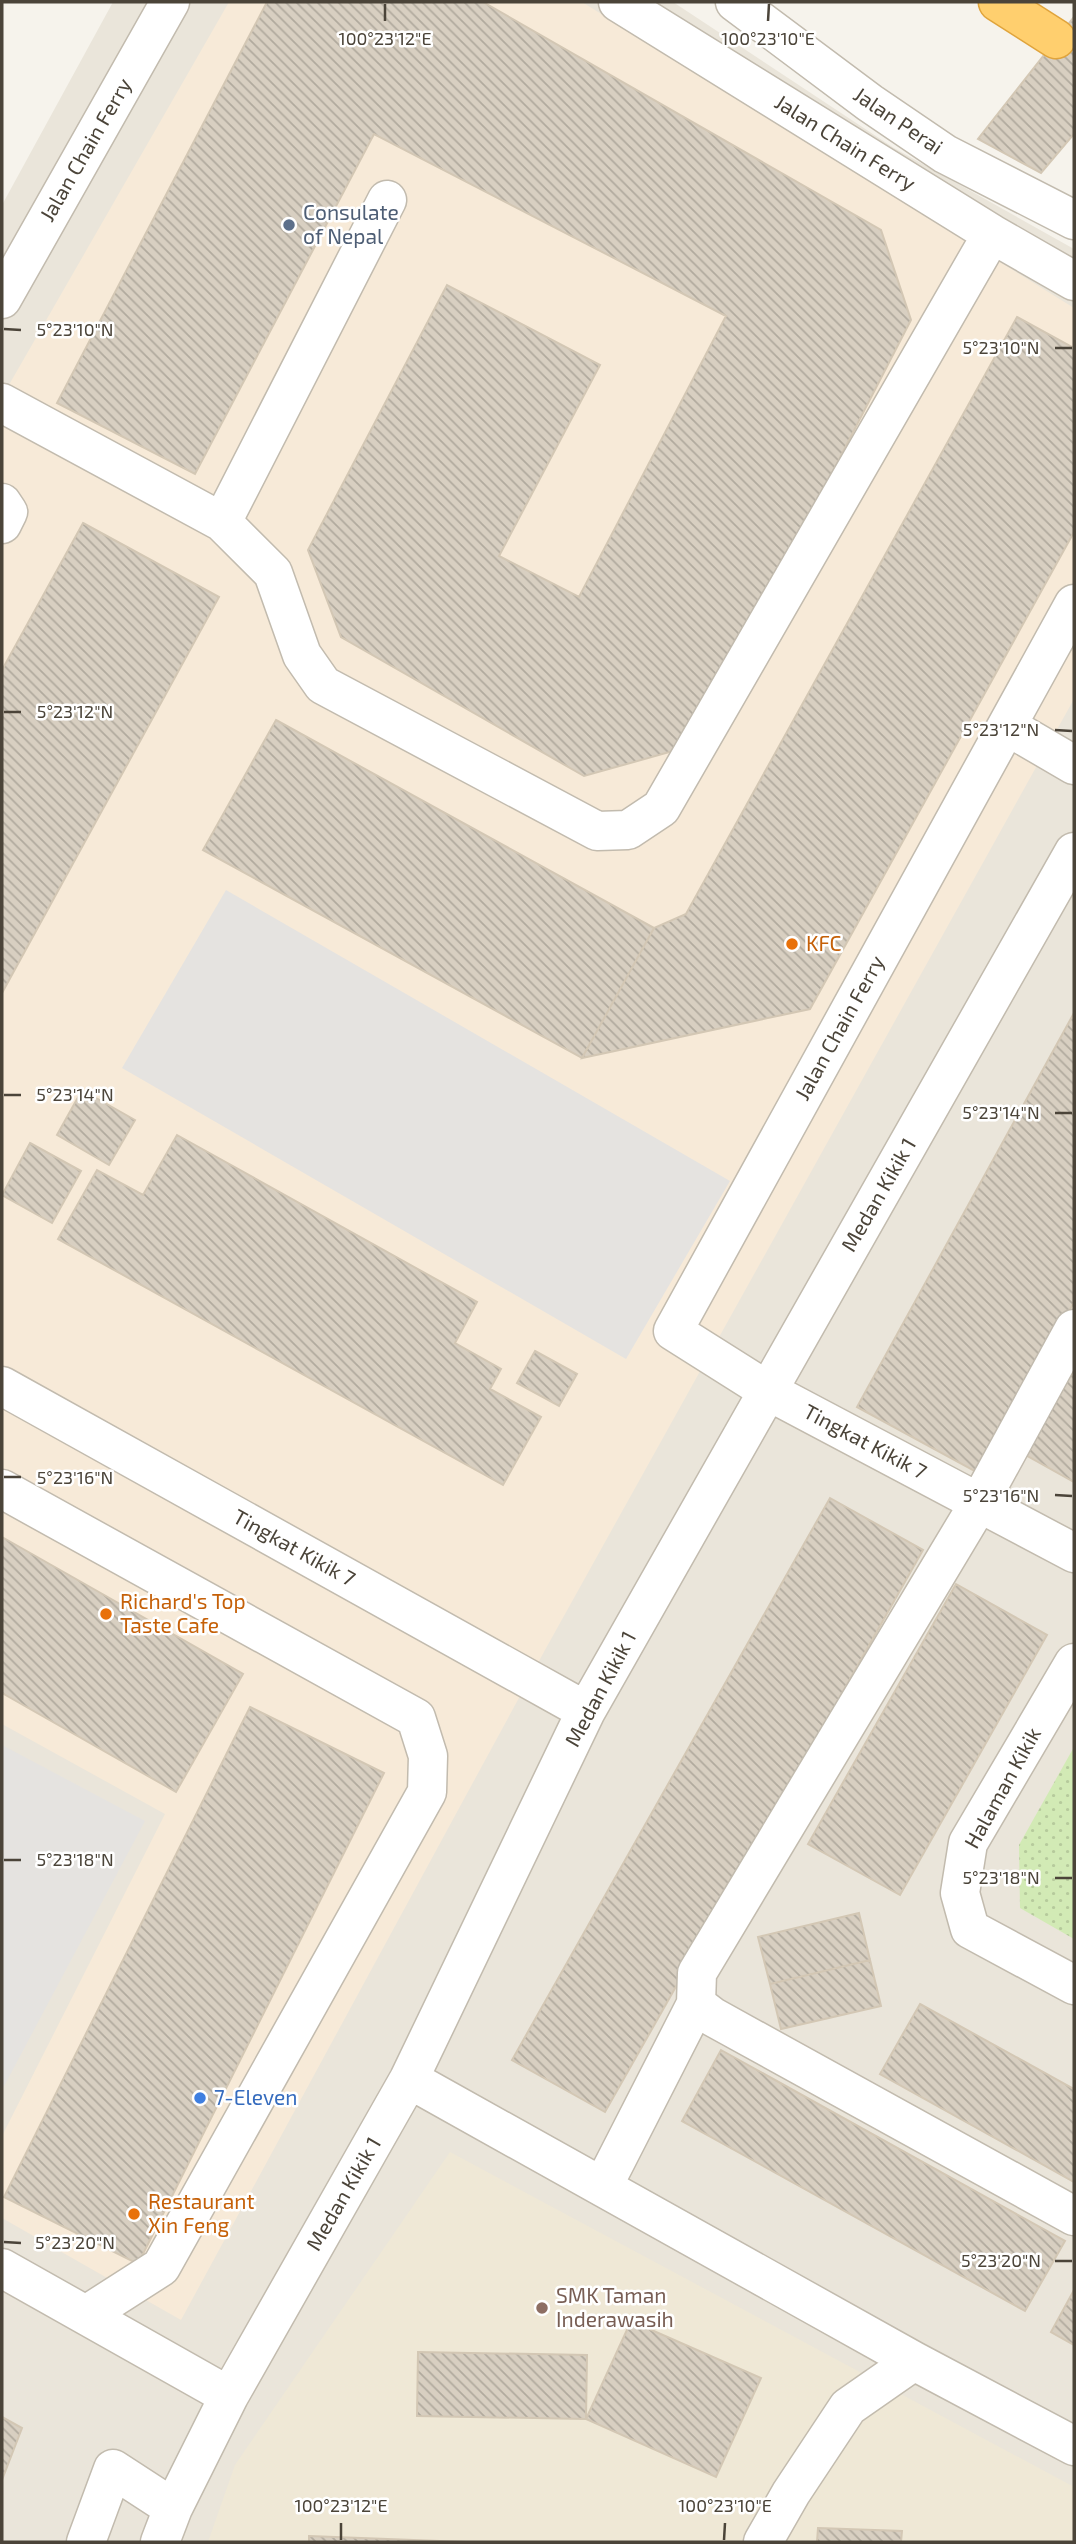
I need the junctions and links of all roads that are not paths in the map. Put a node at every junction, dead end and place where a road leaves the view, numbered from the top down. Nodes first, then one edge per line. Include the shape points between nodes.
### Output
1 (170, 2) edge
2 (618, 2) edge
3 (735, 2) edge
4 (998, 2) edge
5 (1056, 39) dead end
6 (387, 200) dead end
7 (1074, 220) edge
8 (992, 234) junction
9 (1074, 281) edge
10 (2, 299) edge
11 (2, 403) edge
12 (2, 503) edge
13 (222, 522) junction
14 (2, 524) edge
15 (1074, 604) edge
16 (1007, 726) junction
17 (1074, 765) edge
18 (1074, 852) edge
19 (1074, 1329) edge
20 (673, 1331) joint
21 (2, 1386) edge
22 (768, 1391) junction
23 (2, 1489) edge
24 (979, 1503) junction
25 (1074, 1553) edge
26 (1074, 1663) edge
27 (586, 1711) junction
28 (1074, 1984) edge
29 (696, 2004) junction
30 (409, 2079) junction
31 (603, 2186) junction
32 (1074, 2216) edge
33 (2, 2268) edge
34 (86, 2315) junction
35 (914, 2361) junction
36 (229, 2396) junction
37 (1074, 2446) edge
38 (167, 2525) edge
39 (86, 2542) edge
40 (763, 2542) edge

1 - 10 street, Jalan Chain Ferry
2 - 8 street, Jalan Chain Ferry
3 - 7 street, Jalan Perai via 946,154
4 - 5 highway
6 - 13 street
8 - 9 street, Jalan Chain Ferry
8 - 13 street via 661,808 628,830 597,831 323,685 302,655 274,573
11 - 13 street
12 - 14 street via 8,512
15 - 16 street, Jalan Chain Ferry
16 - 17 street
16 - 20 street, Jalan Chain Ferry
18 - 22 street, Medan Kikik 1
19 - 24 street
20 - 22 street, Tingkat Kikik 7
21 - 27 street, Tingkat Kikik 7
22 - 24 street, Tingkat Kikik 7
22 - 27 street, Medan Kikik 1
23 - 34 street via 416,1718 428,1756 427,1792 161,2267
24 - 25 street, Tingkat Kikik 7
24 - 29 street via 697,1973
26 - 28 street, Halaman Kikik via 968,1843 960,1893 970,1929
27 - 30 street, Medan Kikik 1
29 - 31 street
29 - 32 street
30 - 31 street
30 - 36 street, Medan Kikik 1
31 - 35 street
33 - 34 street
34 - 36 street
35 - 37 street
35 - 40 street via 848,2406
36 - 38 street, Medan Kikik 1
38 - 39 street via 113,2469

